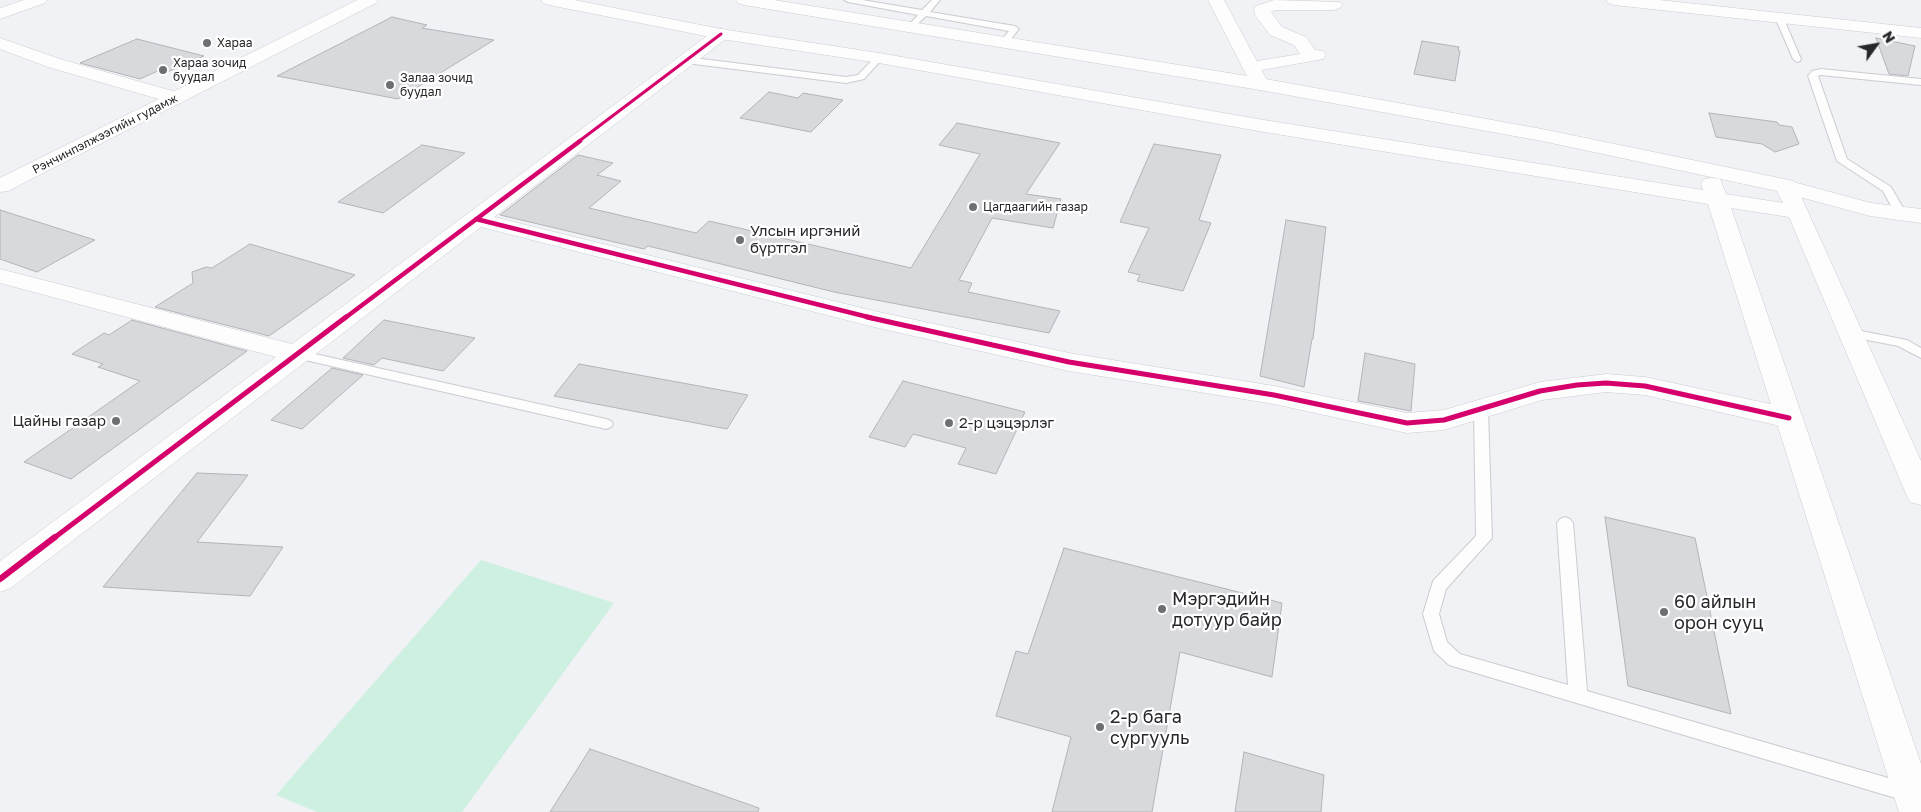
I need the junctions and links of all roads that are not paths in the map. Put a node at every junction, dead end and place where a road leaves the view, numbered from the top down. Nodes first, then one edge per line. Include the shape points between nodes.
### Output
1 (39, 0) edge
2 (370, 0) edge
3 (549, 0) edge
4 (744, 0) edge
5 (848, 0) edge
6 (936, 0) edge
7 (1216, 0) edge
8 (1614, 0) edge
9 (1334, 6) dead end
10 (924, 13) junction
11 (0, 14) edge
12 (1778, 17) junction
13 (1921, 33) edge
14 (721, 34) junction
15 (0, 43) edge
16 (895, 43) junction
17 (1003, 43) junction
18 (1797, 59) dead end
19 (686, 60) junction
20 (1251, 68) junction
21 (1921, 82) edge
22 (1260, 84) junction
23 (176, 98) junction
24 (1542, 134) junction
25 (1707, 169) junction
26 (1547, 173) junction
27 (0, 186) edge
28 (1786, 186) junction
29 (1718, 200) junction
30 (1870, 209) junction
31 (1798, 212) junction
32 (1911, 215) edge
33 (476, 218) junction
34 (0, 276) edge
35 (1851, 333) junction
36 (297, 354) junction
37 (1921, 354) edge
38 (1481, 410) junction
39 (1789, 418) junction
40 (606, 424) dead end
41 (1912, 454) edge
42 (1921, 494) edge
43 (1565, 523) dead end
44 (0, 579) edge
45 (1578, 695) junction
46 (1915, 803) edge

1 - 11 street
2 - 23 street, Рэнчинпэлжээгийн гудамж
3 - 14 street
4 - 16 street
5 - 10 lane
6 - 10 lane
7 - 20 street
8 - 12 street
9 - 20 street via 1274,5 1262,9 1276,30 1300,41 1314,56
10 - 16 lane
10 - 17 lane via 1015,29
12 - 13 street
12 - 18 lane
14 - 16 street
14 - 19 street
15 - 23 street via 54,63
16 - 17 street
16 - 19 lane via 861,77 846,80
16 - 26 street via 1264,126
17 - 22 street
19 - 33 street
20 - 22 street
21 - 32 lane via 1821,72 1812,76 1842,161 1887,189
22 - 24 street
23 - 27 street, Рэнчинпэлжээгийн гудамж
24 - 25 street
24 - 26 street via 1570,149 1575,158 1573,166
25 - 28 street
25 - 29 street
26 - 29 street
28 - 30 street
28 - 31 street
29 - 31 street
29 - 39 street
30 - 31 street
30 - 32 street
31 - 35 street
33 - 36 street
33 - 38 street via 874,319 1069,362 1274,395 1407,423 1444,420
34 - 36 street
35 - 37 lane via 1902,343
35 - 41 street
36 - 40 lane
36 - 44 street
38 - 39 street via 1540,391 1606,383 1645,386
38 - 45 lane via 1484,538 1439,586 1431,614 1440,646 1455,660
39 - 46 street
41 - 42 street
43 - 45 lane
45 - 46 lane

